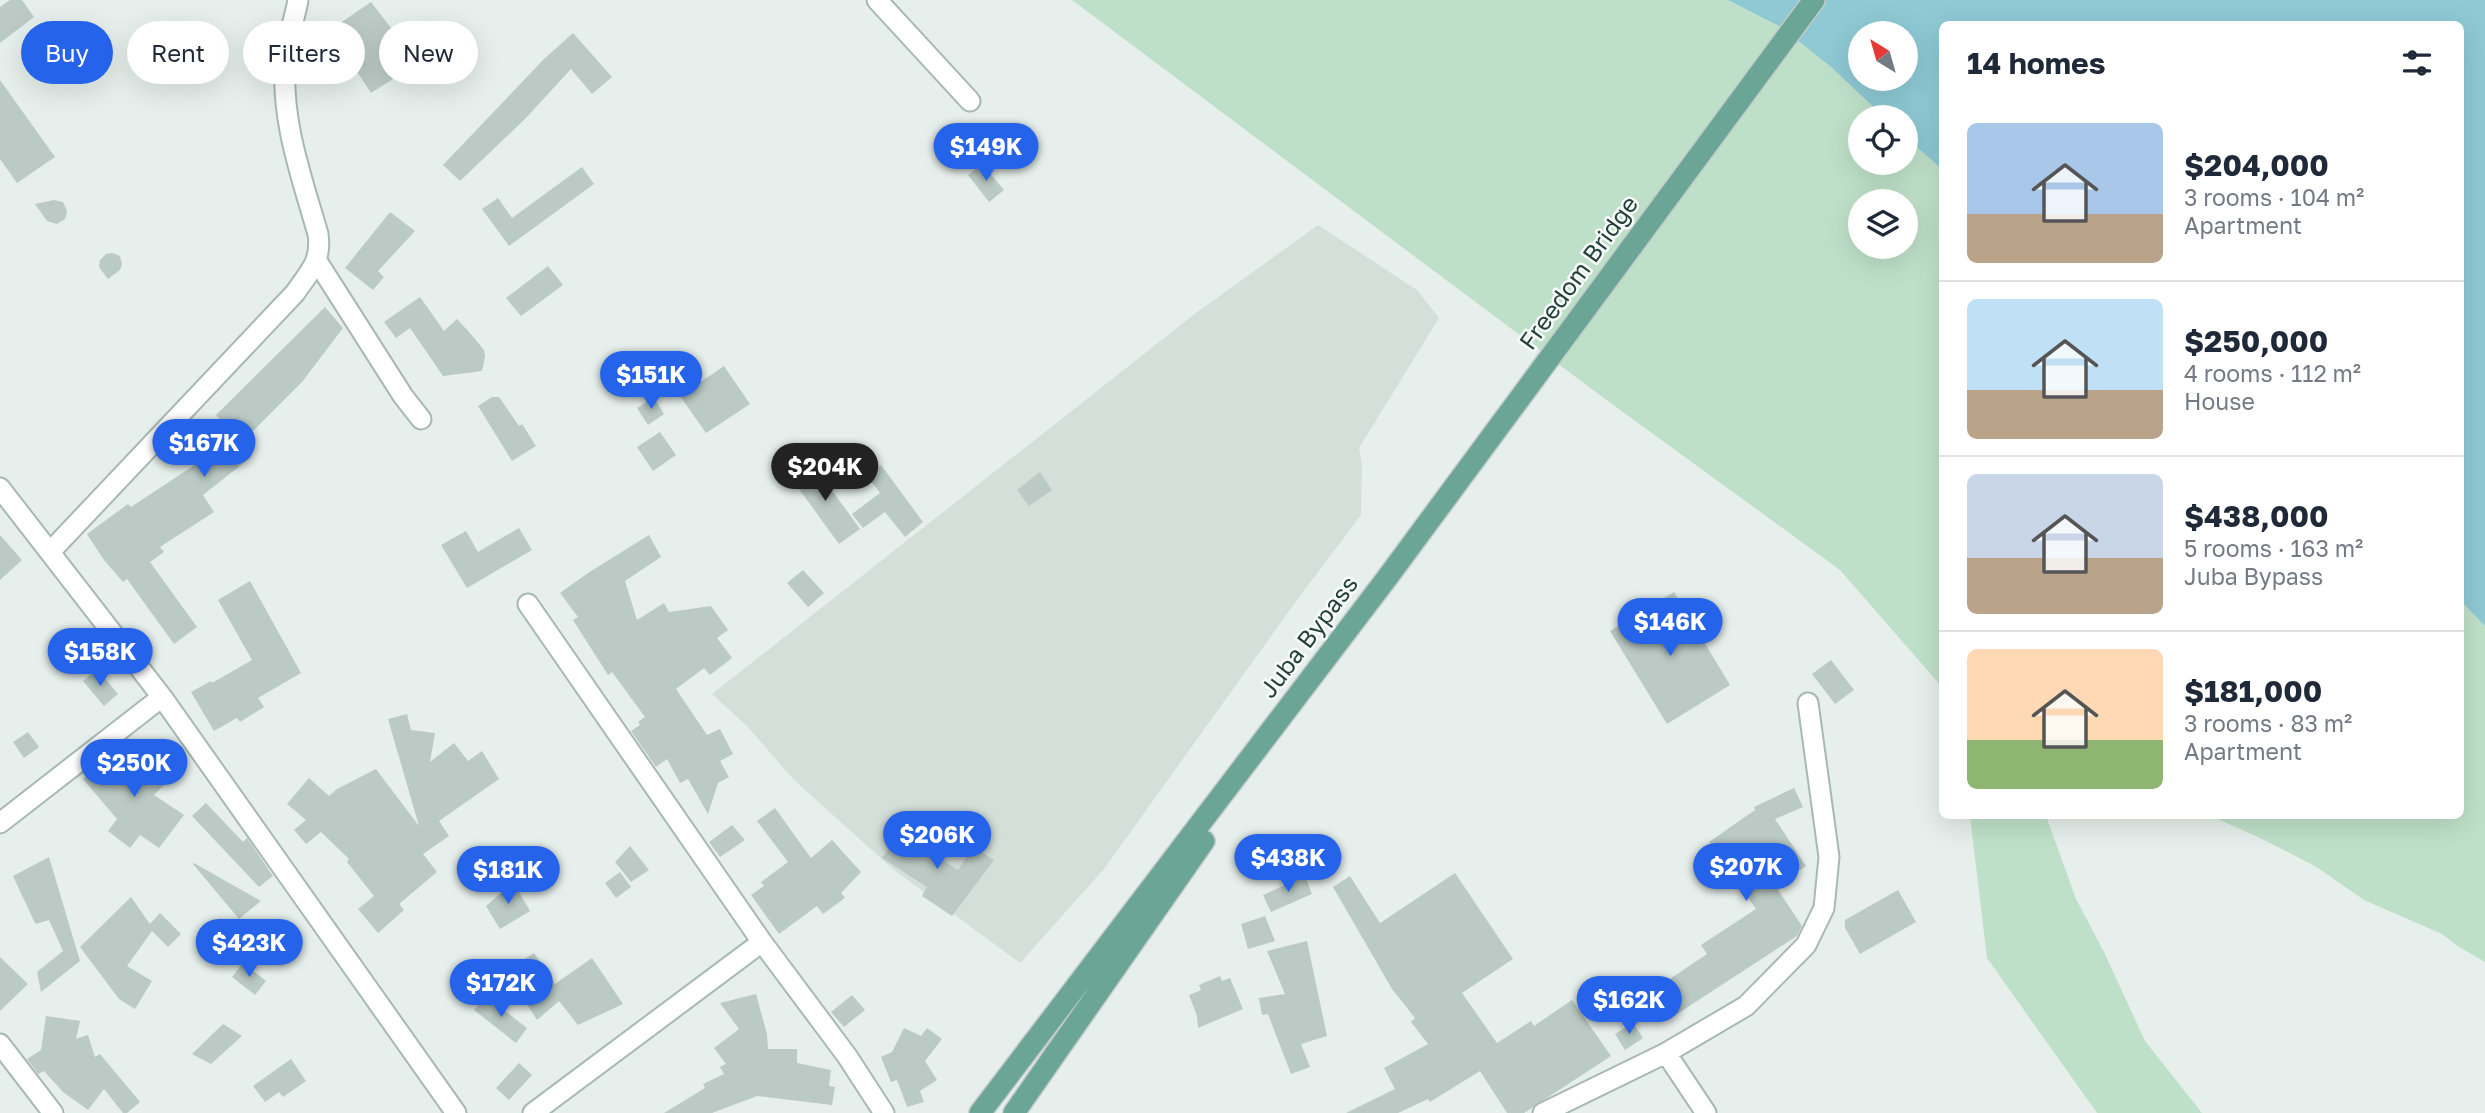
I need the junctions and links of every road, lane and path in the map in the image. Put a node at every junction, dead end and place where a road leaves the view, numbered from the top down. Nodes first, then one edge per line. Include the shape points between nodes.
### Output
1 (298, 0) edge
2 (877, 0) edge
3 (1814, 0) edge
4 (970, 101) dead end
5 (317, 261) junction
6 (421, 419) dead end
7 (4, 500) edge
8 (50, 552) junction
9 (1387, 578) junction
10 (528, 604) dead end
11 (162, 697) junction
12 (1808, 704) dead end
13 (0, 823) edge
14 (762, 942) junction
15 (0, 1044) edge
16 (1666, 1053) junction
17 (53, 1113) edge
18 (456, 1113) edge
19 (533, 1113) edge
20 (884, 1113) edge
21 (980, 1113) edge
22 (1014, 1113) edge
23 (1543, 1113) edge
24 (1706, 1113) edge

1 - 5 street via 286,52 286,104 291,141 318,234 321,250
2 - 4 street
3 - 9 main road, Freedom Bridge
5 - 6 street
5 - 8 street via 295,293
7 - 8 street
8 - 11 street
9 - 21 main road, Juba Bypass
9 - 22 main road, Juba Bypass
10 - 14 street
11 - 13 street
11 - 18 street
12 - 16 street via 1829,857 1824,908 1807,945 1746,1006
14 - 19 street
14 - 20 street
15 - 17 street
16 - 23 street
16 - 24 street

